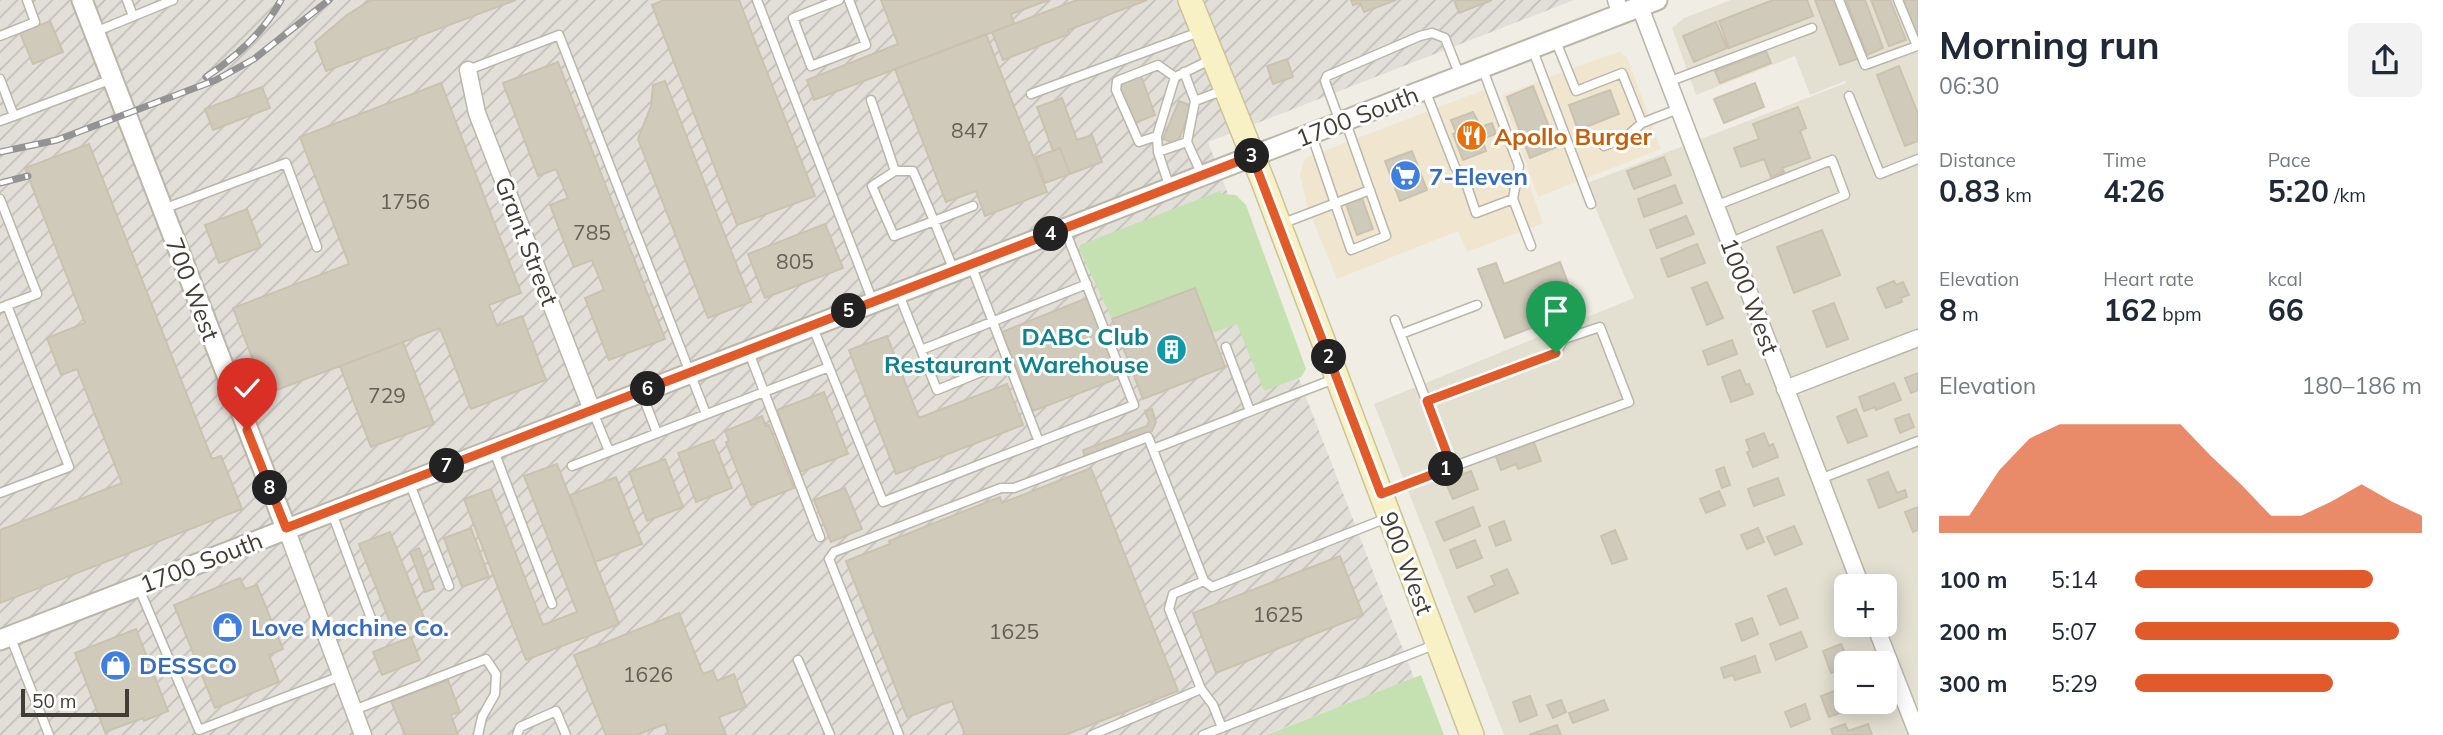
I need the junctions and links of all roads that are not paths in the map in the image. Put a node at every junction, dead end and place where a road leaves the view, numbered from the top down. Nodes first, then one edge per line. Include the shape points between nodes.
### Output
1 (27, 0) edge
2 (82, 0) edge
3 (127, 0) edge
4 (173, 0) edge
5 (757, 0) edge
6 (839, 0) edge
7 (849, 0) edge
8 (1839, 0) edge
9 (1898, 0) edge
10 (1194, 3) edge
11 (1648, 3) edge
12 (1618, 7) edge
13 (133, 16) junction
14 (1812, 28) dead end
15 (1202, 31) junction
16 (94, 32) junction
17 (0, 36) edge
18 (1555, 39) junction
19 (1532, 48) junction
20 (1213, 59) junction
21 (1482, 67) junction
22 (468, 70) joint
23 (1184, 72) junction
24 (1175, 76) junction
25 (1460, 76) junction
26 (0, 79) edge
27 (112, 79) junction
28 (1668, 82) junction
29 (1225, 89) junction
30 (1425, 89) junction
31 (1031, 94) dead end
32 (1849, 96) dead end
33 (871, 100) dead end
34 (1195, 101) junction
35 (1678, 109) junction
36 (14, 116) junction
37 (0, 121) edge
38 (1342, 121) junction
39 (1642, 123) junction
40 (1311, 133) junction
41 (1157, 136) junction
42 (1187, 142) junction
43 (1604, 146) dead end
44 (1158, 152) junction
45 (1252, 156) junction
46 (1918, 159) edge
47 (895, 171) junction
48 (1202, 175) junction
49 (1170, 188) junction
50 (1370, 190) junction
51 (0, 199) edge
52 (1513, 199) junction
53 (1335, 203) junction
54 (1591, 204) dead end
55 (973, 206) dead end
56 (1715, 206) junction
57 (163, 209) junction
58 (934, 221) junction
59 (1279, 224) junction
60 (1065, 228) junction
61 (1729, 243) junction
62 (1531, 246) dead end
63 (317, 247) dead end
64 (962, 267) junction
65 (1087, 284) junction
66 (898, 292) junction
67 (873, 302) junction
68 (1477, 304) dead end
69 (3, 307) edge
70 (1395, 320) dead end
71 (992, 321) junction
72 (813, 325) junction
73 (1401, 334) junction
74 (1918, 338) edge
75 (1226, 347) dead end
76 (921, 349) junction
77 (748, 350) junction
78 (1008, 361) junction
79 (829, 367) junction
80 (690, 373) junction
81 (1337, 378) junction
82 (1785, 389) junction
83 (640, 391) junction
84 (764, 392) junction
85 (1427, 401) junction
86 (592, 410) junction
87 (1250, 411) junction
88 (706, 414) junction
89 (657, 433) junction
90 (1918, 441) edge
91 (1039, 442) junction
92 (493, 449) junction
93 (1153, 449) junction
94 (609, 451) junction
95 (572, 466) dead end
96 (1452, 467) junction
97 (1819, 479) junction
98 (409, 481) junction
99 (0, 493) edge
100 (1381, 494) junction
101 (331, 511) junction
102 (1390, 517) junction
103 (286, 528) junction
104 (820, 537) dead end
105 (1856, 574) edge
106 (1204, 581) junction
107 (138, 586) junction
108 (449, 586) dead end
109 (552, 604) dead end
110 (1881, 637) edge
111 (5, 638) edge
112 (327, 638) junction
113 (1437, 644) junction
114 (798, 660) dead end
115 (341, 676) junction
116 (1201, 690) junction
117 (1912, 703) edge
118 (354, 710) junction
119 (1222, 728) junction
120 (49, 735) edge
121 (363, 735) edge
122 (478, 735) edge
123 (517, 735) edge
124 (565, 735) edge
125 (830, 735) edge
126 (899, 735) edge
127 (1091, 735) edge
128 (1203, 735) edge
129 (1472, 735) edge
130 (1918, 735) edge

1 - 17 lane via 36,22
2 - 16 street, 700 West
3 - 13 lane
4 - 13 lane
5 - 67 lane
6 - 7 lane via 793,18 811,66 866,45
8 - 9 lane via 1864,65 1916,46
10 - 15 main road, 900 West
11 - 12 street, 1700 South
11 - 28 street, 1000 West
12 - 18 street, 1700 South
13 - 16 lane
14 - 28 lane
15 - 20 main road, 900 West
15 - 31 lane
16 - 27 street, 700 West
18 - 19 street, 1700 South
18 - 39 lane via 1576,91 1622,73
19 - 21 street, 1700 South
19 - 54 lane
20 - 23 lane
20 - 29 main road, 900 West
21 - 25 street, 1700 South
21 - 52 lane via 1519,166
22 - 80 lane via 559,36
22 - 86 street, Grant Street via 477,113
23 - 24 lane
23 - 34 lane
24 - 41 lane
24 - 41 lane via 1158,65 1117,81 1116,90 1139,142
25 - 30 street, 1700 South
25 - 38 lane via 1445,37 1420,36 1327,76
26 - 36 lane
27 - 36 lane
27 - 57 street, 700 West
28 - 35 street, 1000 West
29 - 34 lane
29 - 45 main road, 900 West
30 - 38 street, 1700 South
30 - 52 lane via 1476,213
32 - 46 lane via 1880,174
33 - 47 lane
34 - 42 lane
35 - 39 lane
35 - 56 street, 1000 West
36 - 37 lane
38 - 40 street, 1700 South
38 - 50 lane
39 - 43 lane
40 - 45 street, 1700 South
40 - 53 lane
41 - 44 lane
42 - 44 lane
42 - 48 lane
44 - 49 lane
45 - 48 street, 1700 South
45 - 59 main road, 900 West
47 - 58 lane via 913,171
47 - 58 lane via 872,186 894,236
48 - 49 street, 1700 South
49 - 60 street, 1700 South
50 - 53 lane
50 - 53 lane via 1387,236 1351,250
51 - 69 lane via 37,294
52 - 62 lane
53 - 59 lane
55 - 58 lane
56 - 61 street, 1000 West
56 - 61 lane via 1832,160 1845,195
57 - 63 lane via 286,163
57 - 103 street, 700 West
58 - 64 lane
59 - 81 main road, 900 West
60 - 64 street, 1700 South
60 - 65 lane
61 - 82 street, 1000 West
64 - 66 street, 1700 South
64 - 71 lane
65 - 71 lane
65 - 91 lane via 1134,405
66 - 67 street, 1700 South
66 - 76 lane
67 - 72 street, 1700 South
68 - 73 lane
69 - 99 lane via 69,467
70 - 73 lane
71 - 76 lane
71 - 78 lane
72 - 77 street, 1700 South
72 - 79 lane
73 - 85 lane
74 - 82 street
75 - 87 lane
76 - 78 lane via 937,390
77 - 80 street, 1700 South
77 - 84 lane
78 - 91 lane
79 - 84 lane
79 - 91 lane via 883,502
80 - 83 street, 1700 South
80 - 88 lane
81 - 87 lane
81 - 100 main road, 900 West
82 - 97 street, 1000 West
83 - 86 street, 1700 South
83 - 89 lane
84 - 88 lane
84 - 104 lane
85 - 96 lane
85 - 96 lane via 1556,353 1564,339 1600,327 1629,402
86 - 92 street, 1700 South
86 - 94 lane
87 - 93 lane
88 - 89 lane
89 - 94 lane
90 - 97 lane
92 - 98 street, 1700 South
92 - 109 lane
93 - 106 lane
93 - 126 lane via 1149,437 834,552 830,559
94 - 95 lane
96 - 100 lane
97 - 105 street, 1000 West
98 - 101 street, 1700 South
98 - 108 lane
100 - 102 main road, 900 West
101 - 103 street, 1700 South
101 - 112 lane via 372,621
102 - 106 lane via 1212,587
102 - 113 main road, 900 West
103 - 107 street, 1700 South
103 - 112 street, 700 West
106 - 116 lane via 1173,594 1169,609
107 - 111 street, 1700 South
107 - 115 lane via 199,730
110 - 117 street
111 - 120 lane
112 - 115 street, 700 West
113 - 119 lane
113 - 129 main road, 900 West
114 - 125 lane
115 - 118 street, 700 West
116 - 119 lane
116 - 127 lane
117 - 130 street
118 - 121 street, 700 West
118 - 122 lane via 486,659 496,674 495,694
119 - 128 lane
123 - 124 lane via 520,727 556,711

